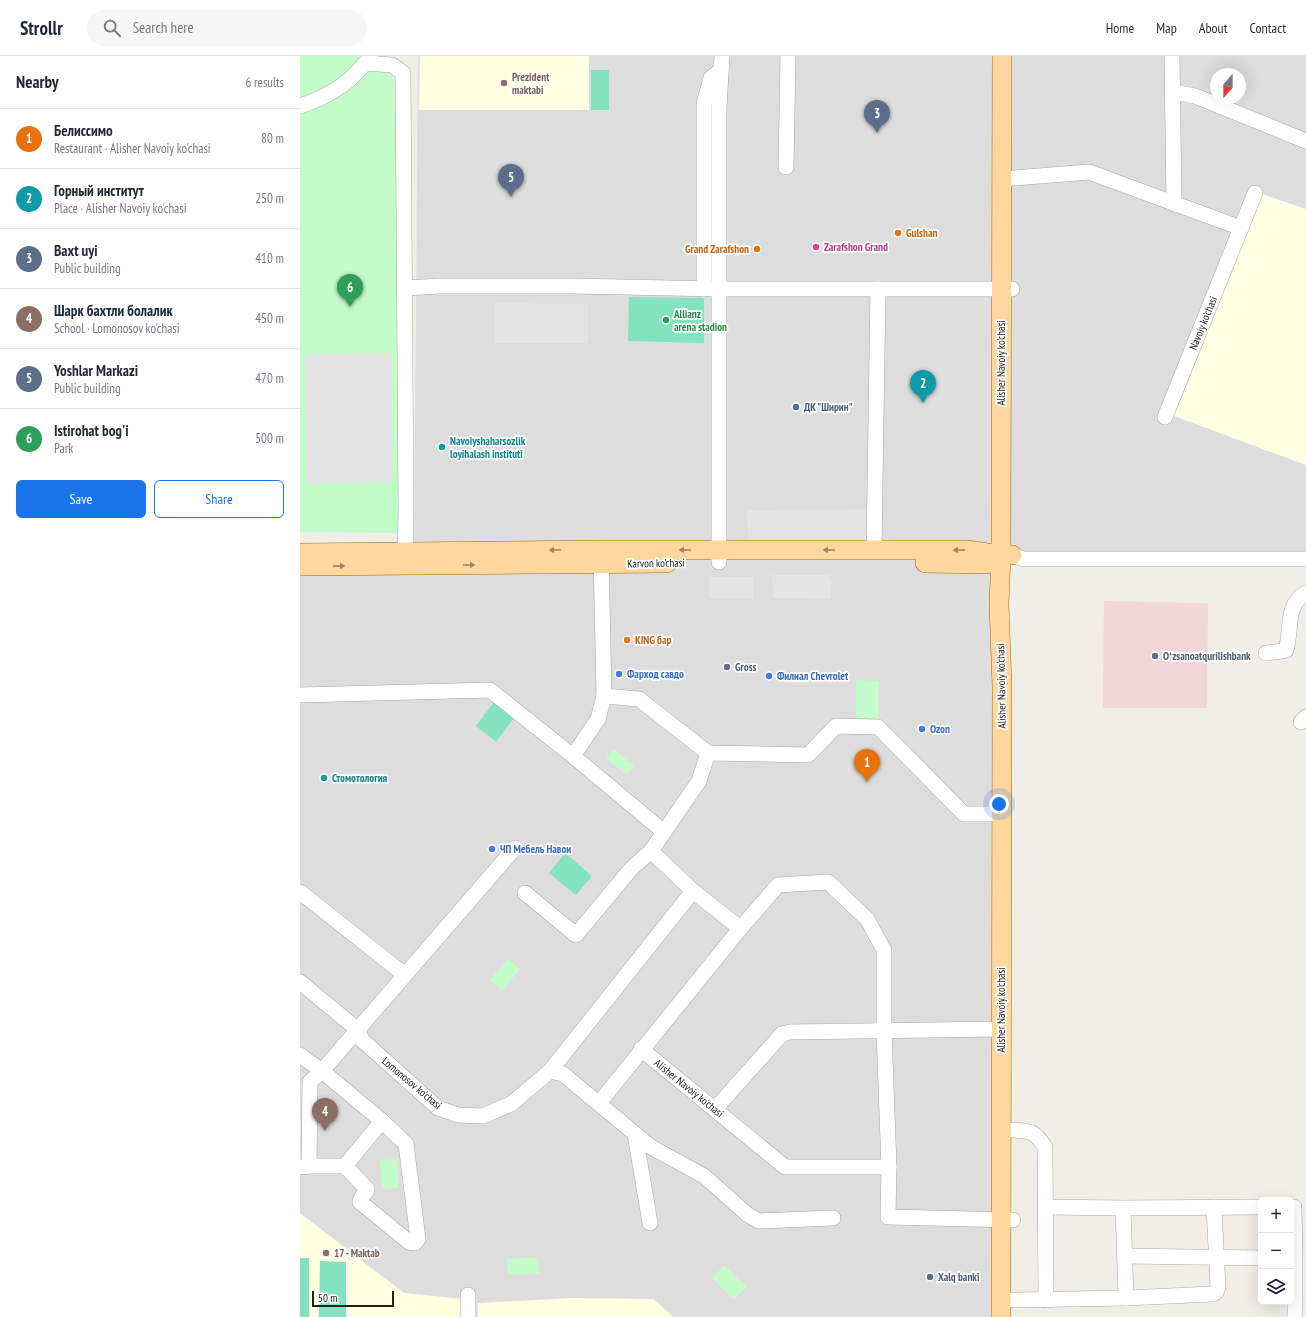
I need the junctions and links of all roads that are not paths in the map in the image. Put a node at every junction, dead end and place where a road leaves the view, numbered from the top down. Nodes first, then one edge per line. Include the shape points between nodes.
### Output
1 (788, 56) edge
2 (1002, 56) edge
3 (1012, 56) edge
4 (1172, 56) edge
5 (368, 60) edge
6 (722, 63) edge
7 (1173, 92) junction
8 (300, 106) edge
9 (1306, 141) edge
10 (786, 167) dead end
11 (1007, 179) junction
12 (1255, 193) dead end
13 (1174, 204) junction
14 (1241, 228) junction
15 (405, 288) junction
16 (711, 289) junction
17 (878, 289) junction
18 (1007, 290) junction
19 (1165, 417) dead end
20 (874, 550) junction
21 (300, 553) edge
22 (719, 556) junction
23 (601, 557) junction
24 (405, 558) junction
25 (1306, 558) edge
26 (1010, 559) junction
27 (300, 566) edge
28 (1306, 593) edge
29 (1266, 653) dead end
30 (300, 695) edge
31 (604, 696) junction
32 (708, 753) junction
33 (573, 756) junction
34 (1002, 814) junction
35 (664, 832) junction
36 (515, 848) dead end
37 (651, 851) junction
38 (693, 891) junction
39 (300, 892) edge
40 (524, 893) dead end
41 (740, 928) junction
42 (405, 975) junction
43 (300, 982) edge
44 (1001, 1029) junction
45 (358, 1030) junction
46 (884, 1031) junction
47 (642, 1049) junction
48 (300, 1055) edge
49 (322, 1071) junction
50 (556, 1072) junction
51 (598, 1103) junction
52 (715, 1110) junction
53 (382, 1121) junction
54 (1013, 1130) junction
55 (635, 1134) junction
56 (304, 1166) edge
57 (345, 1166) junction
58 (890, 1167) junction
59 (1297, 1206) edge
60 (1046, 1207) junction
61 (1214, 1207) junction
62 (1258, 1207) edge
63 (1123, 1208) junction
64 (833, 1218) dead end
65 (1007, 1220) junction
66 (650, 1223) dead end
67 (1125, 1256) junction
68 (1216, 1258) junction
69 (1258, 1258) edge
70 (1297, 1258) edge
71 (468, 1295) dead end
72 (1126, 1298) junction
73 (1046, 1300) junction
74 (1013, 1308) edge
75 (468, 1317) edge
76 (1001, 1317) edge
77 (1295, 1317) edge

1 - 10 street
2 - 11 main road, Alisher Navoiy ko'chasi
3 - 11 main road, Alisher Navoiy ko'chasi
4 - 7 street
5 - 8 street via 336,90
5 - 15 street via 392,65 403,73
6 - 16 street
7 - 9 street via 1195,96
7 - 13 street
11 - 13 street via 1089,172
11 - 18 main road, Alisher Navoiy ko'chasi
12 - 14 street, Navoiy ko'chasi
13 - 14 street
14 - 19 street, Navoiy ko'chasi
15 - 16 street via 492,286
15 - 24 street
16 - 17 street
16 - 22 street
17 - 18 street
17 - 20 street
18 - 26 main road, Alisher Navoiy ko'chasi
20 -> 22 main road
26 -> 20 main road via 966,550
21 - 24 main road
22 - 23 main road, Karvon ko'chasi
22 - 26 main road, Karvon ko'chasi via 988,563
23 - 24 main road, Karvon ko'chasi
23 - 31 street
27 -> 24 main road, Karvon ko'chasi
25 - 26 street
26 - 34 main road, Alisher Navoiy ko'chasi via 999,604
26 - 54 main road, Alisher Navoiy ko'chasi
28 - 29 street via 1298,598 1291,612 1286,650
30 - 33 street via 490,690
31 - 32 street via 640,699
31 - 33 street via 598,719
32 - 34 street via 808,755 836,726 878,727 964,814
32 - 35 street via 699,781
33 - 35 street
34 - 44 main road, Alisher Navoiy ko'chasi
35 - 37 street
36 - 42 street
37 - 38 street
37 - 40 street via 632,869 576,935
38 - 41 street
38 - 50 street, Lomonosov ko'chasi
39 - 42 street
41 - 46 street via 778,886 828,882 867,919 884,950
41 - 47 street
42 - 45 street
43 - 45 street, Lomonosov ko'chasi
44 - 46 street
44 - 65 main road, Alisher Navoiy ko'chasi
45 - 49 street
45 - 50 street, Lomonosov ko'chasi via 362,1040 438,1108 458,1115 483,1116 511,1104
46 - 52 street via 782,1034
46 - 58 street
47 - 51 street
47 - 52 street, Alisher Navoiy ko'chasi
48 - 49 street
49 - 53 street
49 - 56 street via 310,1082
50 - 51 street
51 - 55 street
52 - 58 street, Alisher Navoiy ko'chasi via 785,1167
53 - 57 street
53 - 57 street via 406,1144 418,1239 415,1243 409,1242 360,1202 367,1188
54 - 60 street via 1030,1131 1046,1147
54 - 65 main road, Alisher Navoiy ko'chasi
55 - 64 street via 651,1147 704,1176 748,1215 759,1221
55 - 66 street
56 - 57 street
58 - 65 street via 888,1217
59 - 70 street
60 - 63 street
60 - 73 street
61 - 62 street
61 - 63 street
61 - 68 street
63 - 67 street
65 - 74 main road, Alisher Navoiy ko'chasi
65 - 76 main road, Alisher Navoiy ko'chasi via 1000,1249
67 - 68 street
67 - 72 street
68 - 69 street
68 - 72 street via 1218,1287 1213,1294
70 - 77 street
71 - 75 street
72 - 73 street
73 - 74 street

